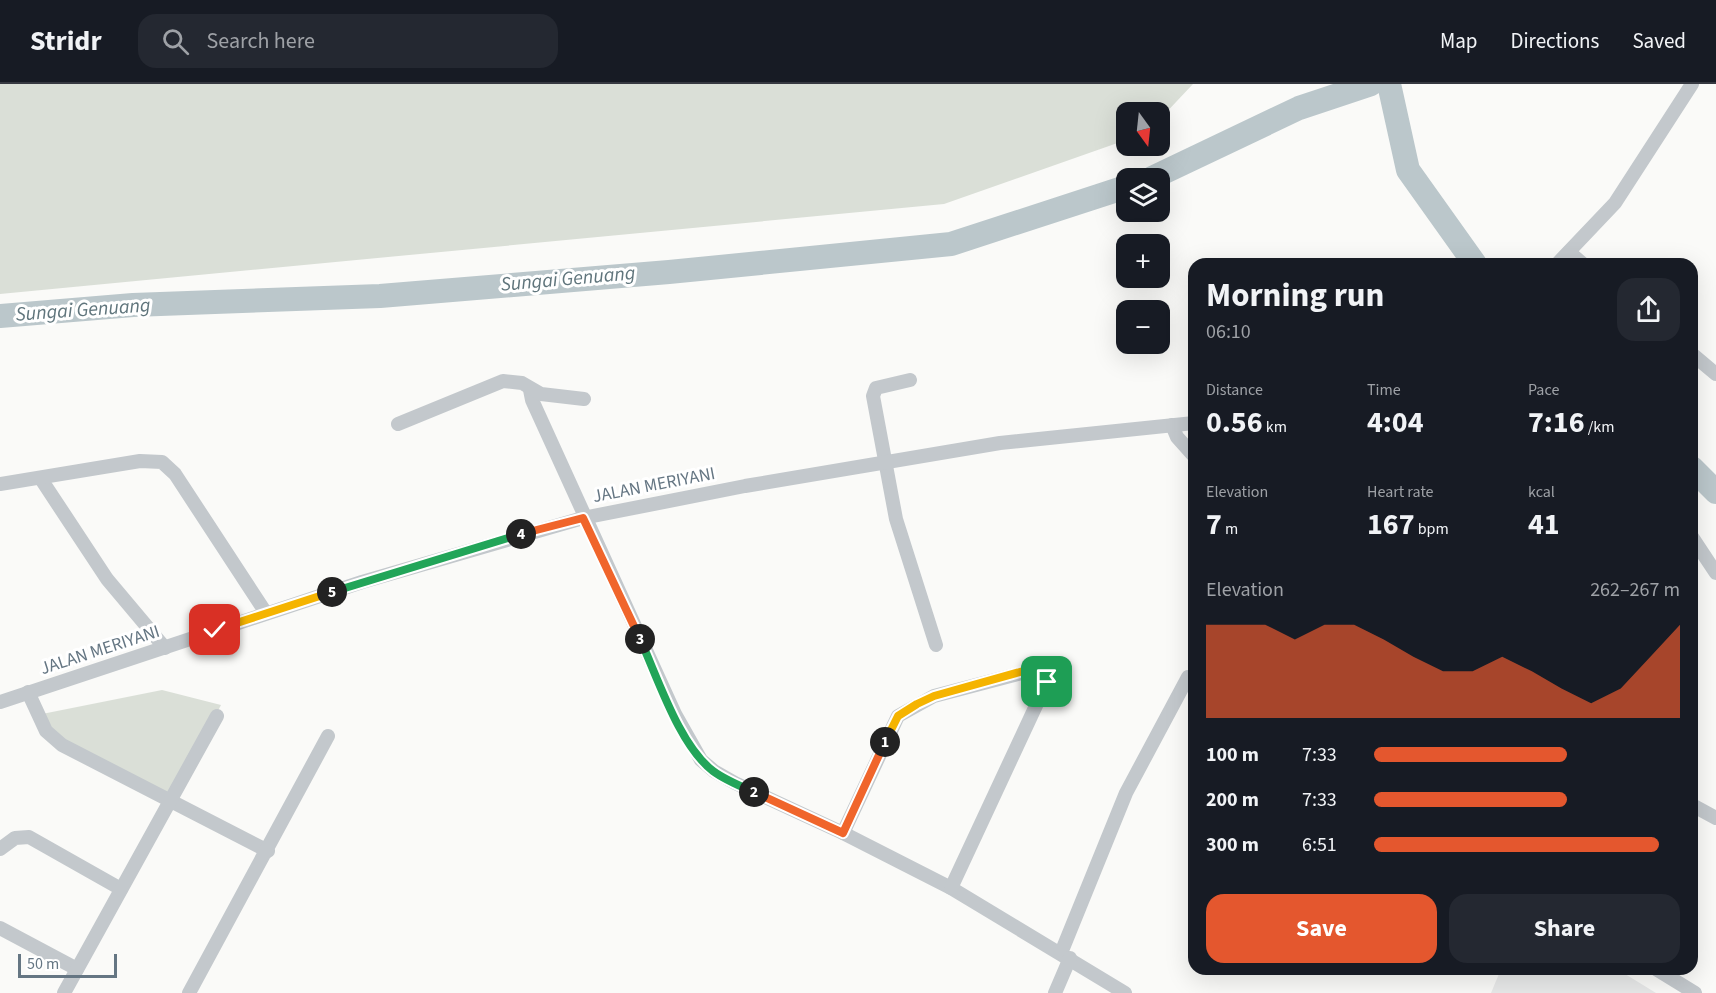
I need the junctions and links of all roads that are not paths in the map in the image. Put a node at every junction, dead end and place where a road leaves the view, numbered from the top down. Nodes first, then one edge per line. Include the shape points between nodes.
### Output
1 (1692, 84) edge
2 (1569, 252) junction
3 (1563, 258) edge
4 (1576, 258) edge
5 (1698, 358) edge
6 (1715, 371) edge
7 (910, 380) dead end
8 (530, 390) junction
9 (584, 399) dead end
10 (398, 424) dead end
11 (1188, 424) edge
12 (1172, 426) junction
13 (1188, 449) edge
14 (883, 463) junction
15 (41, 479) junction
16 (0, 484) edge
17 (583, 518) junction
18 (1698, 546) edge
19 (1716, 573) edge
20 (266, 613) junction
21 (936, 645) dead end
22 (165, 648) junction
23 (1188, 677) dead end
24 (28, 692) junction
25 (0, 702) edge
26 (217, 716) dead end
27 (328, 736) dead end
28 (170, 802) junction
29 (1698, 808) edge
30 (1716, 818) edge
31 (843, 833) junction
32 (0, 849) edge
33 (268, 851) junction
34 (951, 888) junction
35 (122, 889) junction
36 (0, 928) edge
37 (1065, 956) junction
38 (77, 969) junction
39 (1666, 975) edge
40 (64, 993) edge
41 (189, 993) edge
42 (1055, 993) edge
43 (1125, 993) edge
44 (1695, 993) edge

1 - 2 street via 1621,196
2 - 3 street
2 - 4 street
5 - 6 street
7 - 14 street via 881,385 873,392
8 - 9 street via 559,398
8 - 10 street via 513,381 496,383
8 - 17 street
11 - 12 street, JALAN MERIYANI
12 - 13 street
12 - 14 street, JALAN MERIYANI via 1028,439
14 - 17 street, JALAN MERIYANI
14 - 21 street via 896,519
15 - 16 street
15 - 20 street via 140,461 167,465
15 - 22 street via 107,579
17 - 20 street, JALAN MERIYANI via 499,540
17 - 31 street via 675,714 701,760 735,783
18 - 19 street
20 - 22 street, JALAN MERIYANI
22 - 24 street, JALAN MERIYANI
23 - 37 street via 1126,793
24 - 25 street, JALAN MERIYANI
24 - 28 street via 41,724 53,739
26 - 28 street
27 - 33 street
28 - 33 street
28 - 35 street
29 - 30 street
31 - 34 street
31 - 34 street via 898,716 934,696 1041,668 1048,675 1047,682
32 - 35 street via 15,838 29,837
33 - 41 street
34 - 37 street
35 - 38 street
36 - 38 street
37 - 42 street
37 - 43 street
38 - 40 street
39 - 44 street

